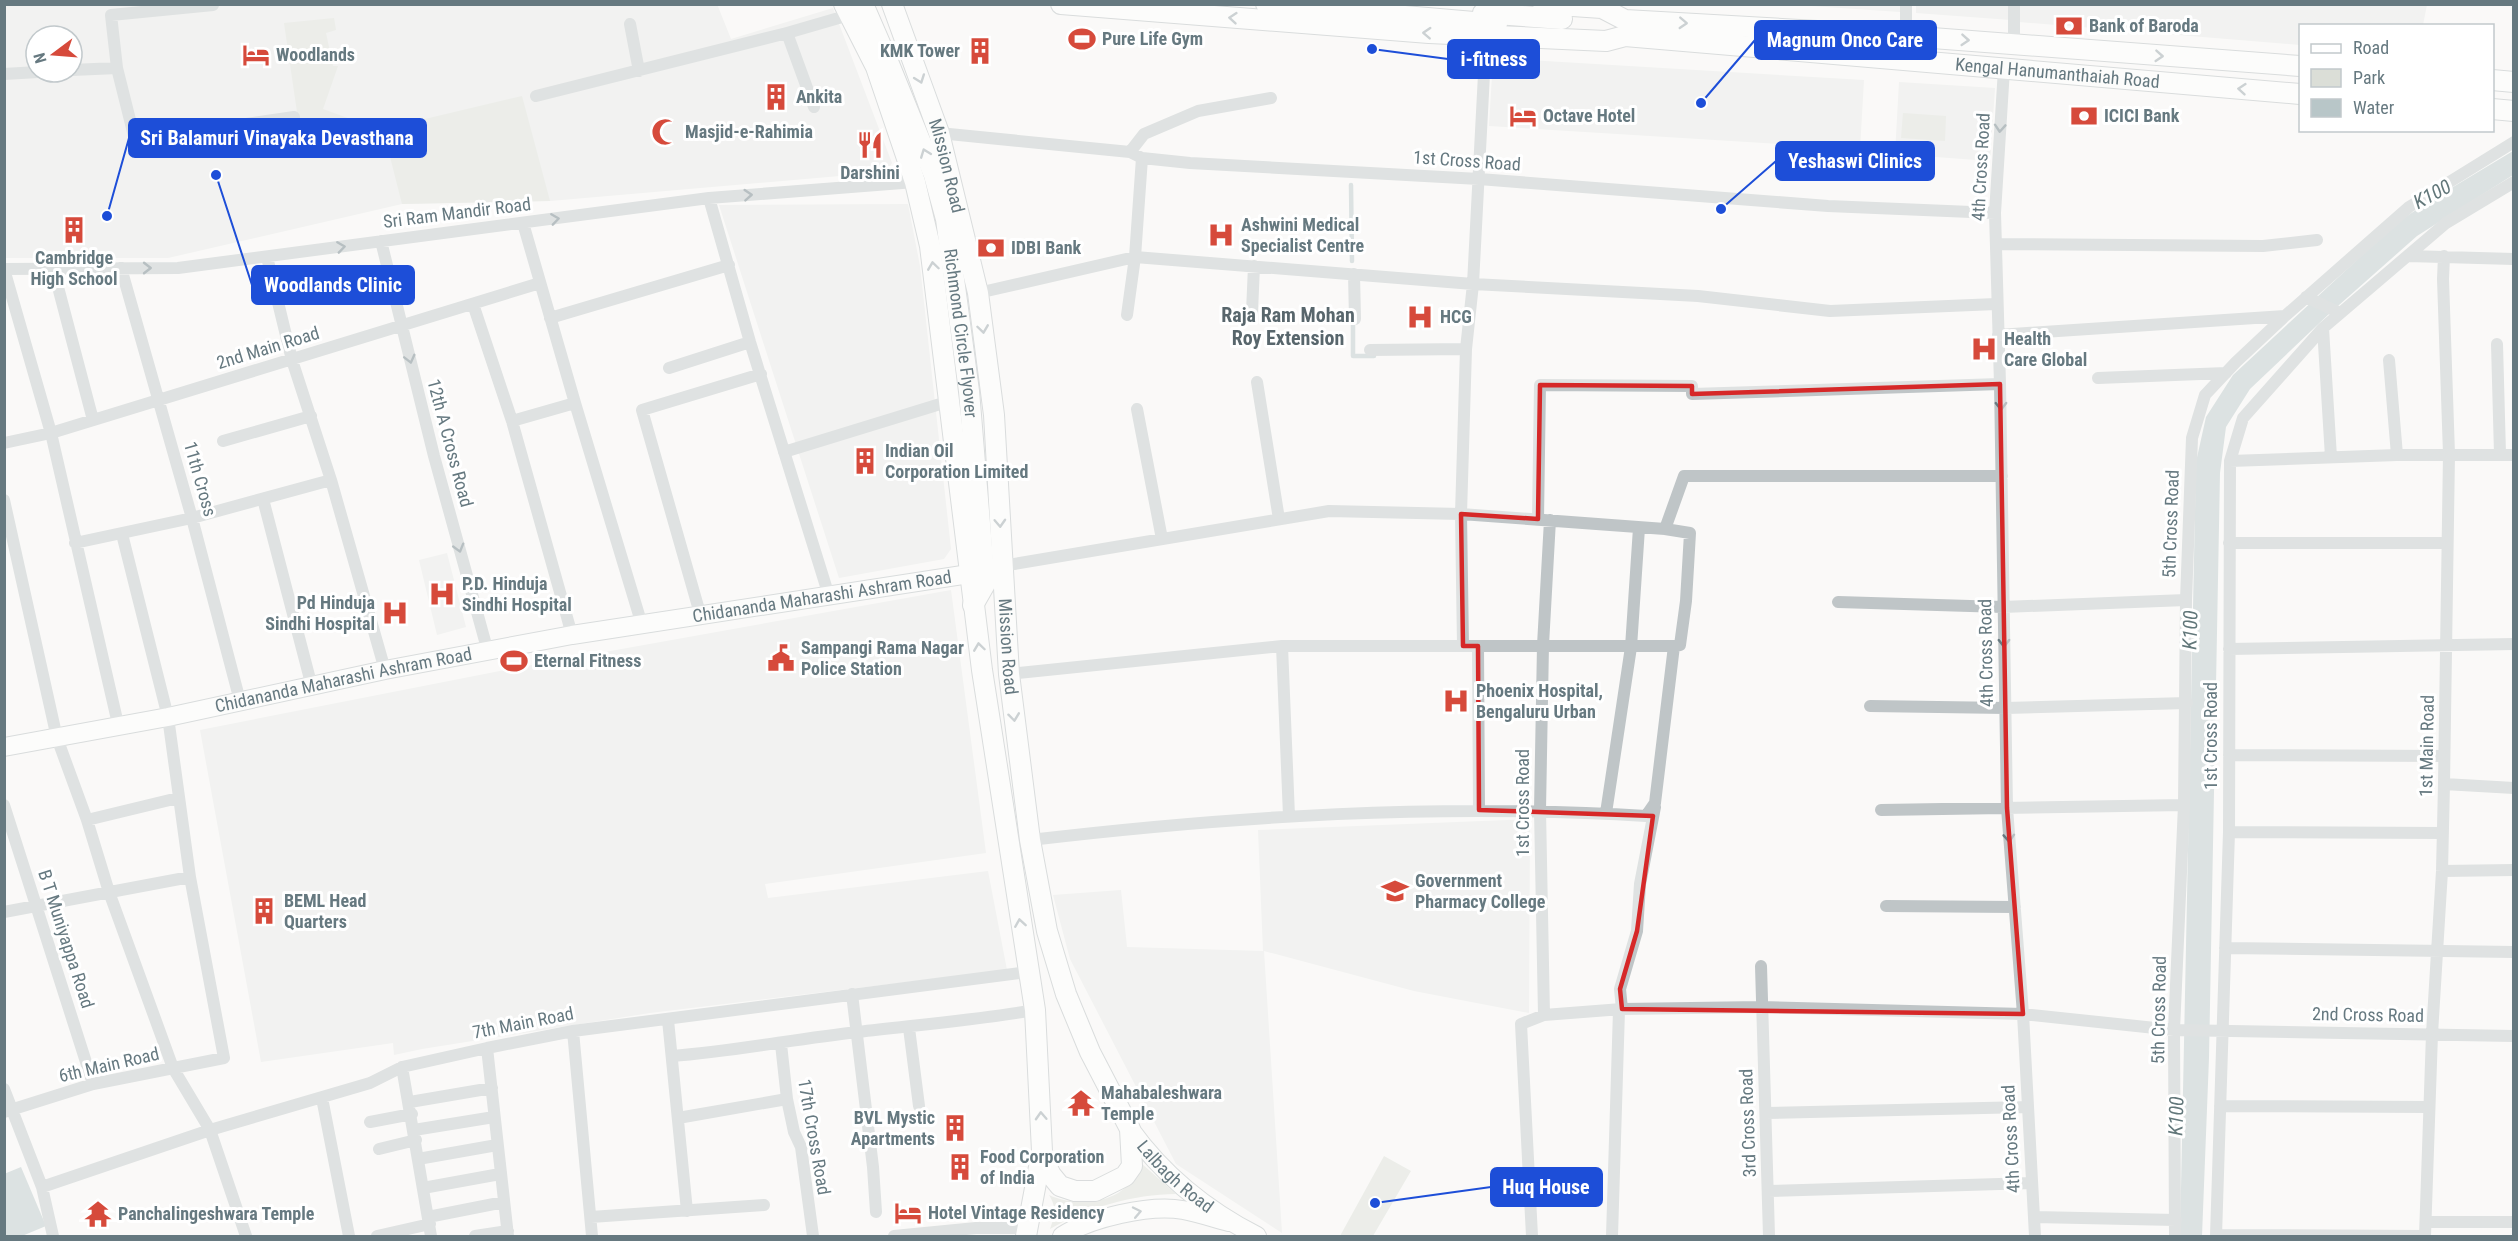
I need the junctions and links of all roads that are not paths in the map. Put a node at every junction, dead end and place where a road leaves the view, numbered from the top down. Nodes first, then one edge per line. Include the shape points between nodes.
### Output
1 (892, 4) edge
2 (1061, 4) edge
3 (1266, 4) edge
4 (1376, 4) edge
5 (1542, 4) edge
6 (1906, 4) edge
7 (2014, 4) edge
8 (213, 5) edge
9 (852, 8) edge
10 (630, 24) dead end
11 (1597, 26) junction
12 (1625, 28) junction
13 (787, 33) junction
14 (1486, 36) junction
15 (1906, 36) junction
16 (2014, 44) junction
17 (2299, 66) edge
18 (117, 68) junction
19 (84, 69) edge
20 (2004, 69) junction
21 (639, 71) junction
22 (24, 73) edge
23 (4, 74) edge
24 (2494, 80) edge
25 (2514, 82) edge
26 (2299, 94) edge
27 (536, 96) dead end
28 (1270, 98) dead end
29 (814, 107) dead end
30 (2494, 110) edge
31 (2514, 111) edge
32 (294, 117) dead end
33 (939, 133) junction
34 (2514, 142) edge
35 (1130, 152) junction
36 (1142, 158) junction
37 (1479, 179) junction
38 (915, 182) junction
39 (2514, 182) edge
40 (709, 198) junction
41 (1995, 213) junction
42 (523, 223) junction
43 (2317, 240) dead end
44 (381, 241) junction
45 (1996, 244) junction
46 (267, 256) junction
47 (2408, 256) junction
48 (2444, 256) junction
49 (1135, 257) junction
50 (2514, 259) edge
51 (729, 265) junction
52 (1254, 266) junction
53 (53, 268) junction
54 (121, 268) junction
55 (4, 269) edge
56 (1354, 274) junction
57 (540, 283) junction
58 (1473, 284) junction
59 (978, 293) junction
60 (2309, 299) junction
61 (472, 304) junction
62 (1996, 304) junction
63 (1252, 312) dead end
64 (2337, 312) junction
65 (1127, 315) dead end
66 (2285, 316) junction
67 (550, 318) junction
68 (1356, 319) dead end
69 (402, 326) junction
70 (2322, 328) junction
71 (1998, 335) junction
72 (750, 342) junction
73 (2497, 344) dead end
74 (1466, 349) junction
75 (1370, 350) dead end
76 (292, 360) junction
77 (2388, 360) dead end
78 (669, 368) dead end
79 (2226, 373) junction
80 (761, 374) junction
81 (2098, 378) dead end
82 (1257, 382) dead end
83 (2000, 384) junction
84 (158, 400) junction
85 (950, 401) junction
86 (575, 403) junction
87 (1137, 409) dead end
88 (311, 416) junction
89 (93, 420) junction
90 (512, 421) junction
91 (51, 434) junction
92 (223, 441) dead end
93 (4, 443) edge
94 (784, 452) junction
95 (2449, 454) junction
96 (2500, 454) junction
97 (2397, 455) junction
98 (2514, 455) edge
99 (2331, 457) junction
100 (2230, 461) junction
101 (2002, 476) junction
102 (331, 480) junction
103 (263, 499) junction
104 (4, 500) edge
105 (1461, 514) junction
106 (192, 518) junction
107 (1279, 519) junction
108 (1544, 520) junction
109 (1639, 528) junction
110 (1665, 529) junction
111 (122, 534) junction
112 (1162, 539) junction
113 (75, 543) junction
114 (2229, 543) junction
115 (2447, 543) junction
116 (985, 568) junction
117 (829, 596) junction
118 (2186, 600) junction
119 (1838, 602) dead end
120 (973, 605) joint
121 (2003, 607) junction
122 (702, 617) junction
123 (642, 625) junction
124 (572, 635) junction
125 (2514, 644) edge
126 (1543, 645) junction
127 (1282, 646) junction
128 (1463, 646) junction
129 (1478, 646) junction
130 (1631, 646) junction
131 (1674, 646) junction
132 (2446, 646) junction
133 (2229, 649) junction
134 (488, 652) junction
135 (384, 670) junction
136 (1009, 674) junction
137 (312, 687) junction
138 (240, 701) junction
139 (2187, 703) junction
140 (1870, 706) dead end
141 (2006, 708) junction
142 (168, 717) junction
143 (118, 724) junction
144 (57, 738) junction
145 (4, 747) edge
146 (2229, 755) junction
147 (2444, 756) junction
148 (2444, 784) junction
149 (2514, 788) edge
150 (178, 798) junction
151 (1655, 803) junction
152 (4, 805) edge
153 (2184, 805) junction
154 (2007, 808) junction
155 (1479, 810) junction
156 (1540, 810) junction
157 (1881, 810) dead end
158 (1606, 813) junction
159 (1289, 816) junction
160 (87, 820) junction
161 (2229, 832) junction
162 (2443, 833) junction
163 (1030, 840) junction
164 (2514, 870) edge
165 (2442, 871) junction
166 (190, 878) junction
167 (109, 892) junction
168 (37, 906) junction
169 (1886, 906) dead end
170 (2014, 907) junction
171 (4, 912) edge
172 (2225, 948) junction
173 (2436, 950) junction
174 (2514, 952) edge
175 (1761, 966) dead end
176 (1028, 972) junction
177 (852, 994) junction
178 (1761, 1007) junction
179 (1035, 1010) junction
180 (1621, 1010) junction
181 (2023, 1014) junction
182 (1544, 1015) junction
183 (668, 1020) junction
184 (909, 1028) junction
185 (2177, 1030) junction
186 (2217, 1030) junction
187 (573, 1031) junction
188 (857, 1032) junction
189 (2432, 1034) junction
190 (2514, 1036) edge
191 (781, 1044) junction
192 (487, 1048) junction
193 (672, 1056) junction
194 (402, 1067) junction
195 (173, 1068) junction
196 (93, 1084) junction
197 (4, 1089) edge
198 (492, 1089) junction
199 (322, 1098) junction
200 (787, 1099) junction
201 (919, 1106) dead end
202 (2220, 1106) junction
203 (2027, 1107) junction
204 (2429, 1107) junction
205 (411, 1108) junction
206 (8, 1111) edge
207 (1766, 1113) junction
208 (494, 1117) junction
209 (678, 1118) junction
210 (370, 1122) dead end
211 (1130, 1128) junction
212 (210, 1131) junction
213 (415, 1135) junction
214 (497, 1145) junction
215 (380, 1149) dead end
216 (1041, 1156) junction
217 (418, 1159) junction
218 (500, 1174) junction
219 (2032, 1183) junction
220 (42, 1186) junction
221 (423, 1188) junction
222 (1768, 1191) junction
223 (504, 1202) junction
224 (764, 1205) dead end
225 (687, 1211) junction
226 (876, 1212) dead end
227 (2034, 1216) junction
228 (591, 1217) junction
229 (2176, 1220) junction
230 (1228, 1222) junction
231 (2426, 1222) junction
232 (2514, 1222) edge
233 (430, 1226) edge
234 (1027, 1232) edge
235 (508, 1234) edge
236 (2216, 1235) edge
237 (53, 1236) edge
238 (246, 1236) edge
239 (349, 1236) edge
240 (380, 1236) edge
241 (475, 1236) edge
242 (592, 1236) edge
243 (813, 1236) edge
244 (894, 1236) edge
245 (1062, 1236) edge
246 (1257, 1236) edge
247 (1532, 1236) edge
248 (1612, 1236) edge
249 (1768, 1236) edge
250 (2035, 1236) edge
251 (2175, 1236) edge
252 (2425, 1236) edge

1 -> 33 main road, Mission Road
14 -> 2 main road, Kengal Hanumanthaiah Road
3 - 11 main road
4 - 11 main road
5 - 12 main road, Kengal Hanumanthaiah Road via 1602,8
6 - 15 street
7 - 16 street
8 - 18 street via 111,15
9 - 13 street
9 - 38 main road, Mission Road
116 -> 9 main road, Richmond Circle Flyover via 969,391 946,219 926,154
10 - 21 street
11 - 12 main road
12 - 14 main road, Kengal Hanumanthaiah Road via 1606,41
12 -> 15 main road, Kengal Hanumanthaiah Road
12 - 20 main road, Kengal Hanumanthaiah Road
13 - 21 street
13 - 29 street
14 - 37 street
15 -> 16 main road, Kengal Hanumanthaiah Road
16 -> 17 main road, Kengal Hanumanthaiah Road
18 - 19 street
18 - 32 street via 135,140
26 -> 20 main road, Kengal Hanumanthaiah Road
20 -> 41 street, 4th Cross Road
21 - 27 street
22 - 23 street
24 - 25 main road
28 - 35 street via 1198,111 1144,134
30 - 31 main road
33 - 35 street, 1st Cross Road
33 - 59 main road, Mission Road
34 - 60 street, 5th Cross Road via 2409,207
35 - 36 street, 1st Cross Road
36 - 37 street, 1st Cross Road via 1190,164
36 - 49 street
37 - 41 street, 1st Cross Road via 1816,205
37 - 58 street
40 -> 38 street, Sri Ram Mandir Road
85 -> 38 main road, Mission Road via 930,246
39 - 47 street, 1st Cross Road via 2446,223
42 -> 40 street, Sri Ram Mandir Road
40 - 51 street
41 - 45 street, 4th Cross Road
42 - 44 street, Sri Ram Mandir Road
42 - 57 street
43 - 45 street via 2263,246
46 -> 44 street, Sri Ram Mandir Road
44 - 69 street, 12th A Cross Road
45 - 62 street, 4th Cross Road
54 -> 46 street, Sri Ram Mandir Road via 178,268
46 - 76 street
47 - 48 street
47 - 64 street, 1st Cross Road
48 - 50 street
48 - 95 street, 1st Main Road
49 - 52 street
49 - 59 street
49 - 65 street
51 - 67 street
51 - 72 street
52 - 56 street
52 - 63 street
53 - 54 street, Sri Ram Mandir Road
53 - 55 street, Sri Ram Mandir Road
53 - 89 street
54 - 84 street, 11th Cross
55 - 91 street
56 - 58 street
56 - 68 street
57 - 61 street, 2nd Main Road
57 - 67 street
58 - 62 street via 1698,296 1830,311
58 - 74 street
59 -> 116 main road, Mission Road via 994,415
60 - 64 street
60 - 66 street, 5th Cross Road
61 - 69 street, 2nd Main Road
61 - 90 street
62 - 71 street, 4th Cross Road
64 - 70 street, 1st Cross Road
66 - 71 street
66 - 79 street, 5th Cross Road
67 - 86 street
69 - 76 street, 2nd Main Road
69 -> 134 street, 12th A Cross Road
70 - 99 street
70 - 100 street, 1st Cross Road via 2243,418
71 - 83 street, 4th Cross Road
72 - 78 street
72 - 80 street
73 - 96 street
74 - 75 street
74 - 105 street
76 - 84 street, 2nd Main Road
76 - 88 street
77 - 97 street
79 - 81 street
79 - 118 street, 5th Cross Road via 2205,395 2192,438
80 - 94 street
80 - 122 street via 642,410
82 - 107 street
83 -> 101 street, 4th Cross Road
83 - 108 street, 1st Cross Road via 1692,394 1692,386 1540,385
84 - 89 street, 2nd Main Road
84 - 106 street, 11th Cross
85 - 94 street
85 - 116 main road, Mission Road
86 - 90 street
86 - 123 street
87 - 112 street
88 - 92 street
88 - 102 street
89 - 91 street, 2nd Main Road
90 - 124 street
91 - 93 street, 2nd Main Road
91 - 113 street
94 - 117 street
95 - 96 street
95 - 97 street
95 - 115 street, 1st Main Road
96 - 98 street
97 - 99 street
99 - 100 street
100 - 114 street, 1st Cross Road
101 - 110 street via 1684,476
101 - 121 street, 4th Cross Road
102 - 103 street
102 - 135 street
103 - 106 street
103 - 137 street
104 - 144 street
105 - 107 street via 1329,511
105 - 108 street
105 - 128 street
106 - 111 street
106 - 138 street, 11th Cross
107 - 112 street
108 - 109 street
108 - 126 street, 1st Cross Road
109 - 110 street
109 - 130 street
110 - 131 street via 1690,533 1684,624 1680,645
111 - 113 street
111 - 142 street
112 - 116 street
113 - 143 street
114 - 115 street
114 - 133 street, 1st Cross Road
115 - 132 street, 1st Main Road
116 - 117 street, Chidananda Maharashi Ashram Road
116 - 120 main road, Richmond Circle Flyover via 985,584
116 - 136 main road, Mission Road
117 - 122 street, Chidananda Maharashi Ashram Road
118 - 121 street
118 - 139 street, 5th Cross Road
119 - 121 street
176 -> 120 main road, Mission Road
121 -> 141 street, 4th Cross Road
122 - 123 street, Chidananda Maharashi Ashram Road
123 - 124 street, Chidananda Maharashi Ashram Road
124 - 134 street, Chidananda Maharashi Ashram Road
125 - 132 street
126 - 129 street
126 - 130 street
126 - 156 street, 1st Cross Road
127 - 128 street
127 - 136 street
127 - 159 street
128 - 129 street
129 - 155 street
130 - 131 street
130 - 158 street
131 - 151 street
132 - 133 street
132 - 147 street, 1st Main Road
133 - 146 street, 1st Cross Road
134 - 135 street, Chidananda Maharashi Ashram Road
135 - 137 street, Chidananda Maharashi Ashram Road
136 -> 163 main road, Mission Road
137 - 138 street, Chidananda Maharashi Ashram Road
138 - 142 street, Chidananda Maharashi Ashram Road
139 - 141 street
139 - 153 street, 5th Cross Road
140 - 141 street
141 - 154 street, 4th Cross Road
142 - 143 street, Chidananda Maharashi Ashram Road
142 - 150 street
143 - 144 street, Chidananda Maharashi Ashram Road
144 - 145 street, Chidananda Maharashi Ashram Road
144 - 160 street
146 - 147 street
146 - 161 street, 1st Cross Road
147 - 148 street, 1st Main Road
148 - 149 street
148 - 162 street, 1st Main Road
150 - 160 street
150 - 166 street
151 - 158 street via 1646,816
151 - 180 street via 1636,931 1620,989
152 - 168 street, B T Muniyappa Road
153 - 154 street
153 - 185 street, 5th Cross Road
154 - 157 street
154 -> 170 street, 4th Cross Road
155 - 156 street
155 - 159 street
156 - 158 street
156 - 182 street, 1st Cross Road
159 - 163 street via 1158,825
160 - 167 street
161 - 162 street
161 - 172 street, 1st Cross Road
162 - 165 street, 1st Main Road
163 - 211 main road, Mission Road via 1047,931 1066,993 1090,1052
164 - 165 street
165 - 173 street, 1st Main Road
166 - 167 street
166 - 195 street, 6th Main Road via 224,1058
167 - 168 street
167 - 195 street
168 - 171 street
168 - 196 street, B T Muniyappa Road
169 - 170 street
170 - 181 street, 4th Cross Road
172 - 173 street
172 - 186 street, 1st Cross Road
173 - 174 street
173 - 189 street, 1st Main Road
175 - 178 street, 3rd Cross Road
176 - 177 street, 7th Main Road
176 - 179 main road, Mission Road
177 - 183 street, 7th Main Road
177 - 188 street
178 - 180 street, 2nd Cross Road
178 - 181 street, 2nd Cross Road
178 - 207 street, 3rd Cross Road
179 - 184 street
216 -> 179 main road, Mission Road
180 - 182 street, 2nd Cross Road
180 - 248 street
181 - 185 street, 2nd Cross Road
181 - 203 street, 4th Cross Road
182 - 247 street via 1521,1024
183 - 187 street, 7th Main Road
183 - 193 street
184 - 188 street
184 - 201 street
185 - 186 street, 2nd Cross Road
185 - 229 street, 5th Cross Road
186 - 189 street, 2nd Cross Road
186 - 202 street, 1st Cross Road
187 - 192 street, 7th Main Road
187 - 228 street
188 - 191 street
188 - 226 street
189 - 190 street, 2nd Cross Road
189 - 204 street, 1st Main Road
191 - 193 street
191 - 200 street, 17th Cross Road
192 - 194 street, 7th Main Road
192 - 198 street
193 - 209 street
194 - 199 street, 7th Main Road via 370,1083
194 - 205 street
195 - 196 street, 6th Main Road
195 - 212 street
196 - 206 street, 6th Main Road
197 - 206 street
198 - 205 street
198 - 208 street
199 - 212 street, 7th Main Road
199 - 239 street
200 - 209 street
200 - 243 street, 17th Cross Road via 801,1147
202 - 204 street
202 - 236 street, 1st Cross Road
203 - 207 street
203 - 219 street, 4th Cross Road
204 - 231 street, 1st Main Road
205 - 210 street
205 - 213 street
206 - 220 street
207 - 222 street, 3rd Cross Road
208 - 213 street
208 - 214 street
209 - 225 street
211 - 216 main road, Mission Road via 1132,1166 1125,1176 1095,1191 1060,1186
211 - 230 street, Lalbagh Road via 1151,1158
212 - 220 street, 7th Main Road
212 - 238 street
213 - 215 street
213 - 217 street
214 - 217 street
214 - 218 street
216 - 234 main road, Mission Road
217 - 221 street
218 - 221 street
218 - 223 street
219 - 222 street
219 - 227 street, 4th Cross Road
220 - 237 street
221 - 233 street
222 - 249 street, 3rd Cross Road
223 - 233 street
223 - 235 street
224 - 225 street
225 - 228 street
227 - 229 street
227 - 250 street, 4th Cross Road
228 - 242 street
229 - 251 street, 5th Cross Road
245 -> 230 street via 1101,1220 1143,1210 1181,1209
230 - 246 street, Lalbagh Road
231 - 232 street
231 - 252 street, 1st Main Road
233 - 240 street
234 - 244 street via 976,1227
235 - 241 street
236 - 252 street

